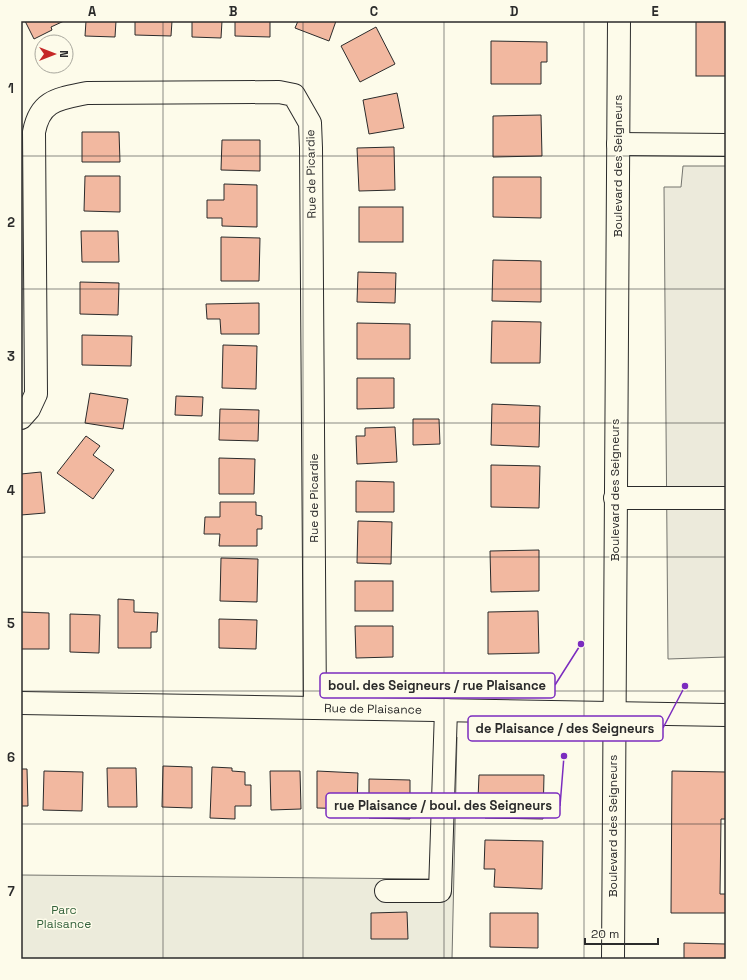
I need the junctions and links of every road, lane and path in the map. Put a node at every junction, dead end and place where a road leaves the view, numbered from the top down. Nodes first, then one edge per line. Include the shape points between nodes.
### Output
1 (619, 21) edge
2 (618, 144) junction
3 (726, 145) edge
4 (21, 418) edge
5 (615, 498) junction
6 (726, 498) edge
7 (21, 703) edge
8 (315, 708) junction
9 (446, 710) junction
10 (613, 713) junction
11 (726, 715) edge
12 (386, 891) dead end
13 (612, 959) edge

1 - 2 street, Boulevard des Seigneurs
2 - 3 street
2 - 5 street, Boulevard des Seigneurs
4 - 8 street, Rue de Picardie via 29,409 36,394 34,132 37,118 51,102 86,94 279,92 294,95 310,123 311,148
5 - 6 street
5 - 10 street, Boulevard des Seigneurs
7 - 8 street, Rue de Plaisance
8 - 9 street, Rue de Plaisance
9 - 10 street, Rue de Plaisance
9 - 12 street via 440,891
10 - 11 street, Rue de Plaisance
10 - 13 street, Boulevard des Seigneurs

